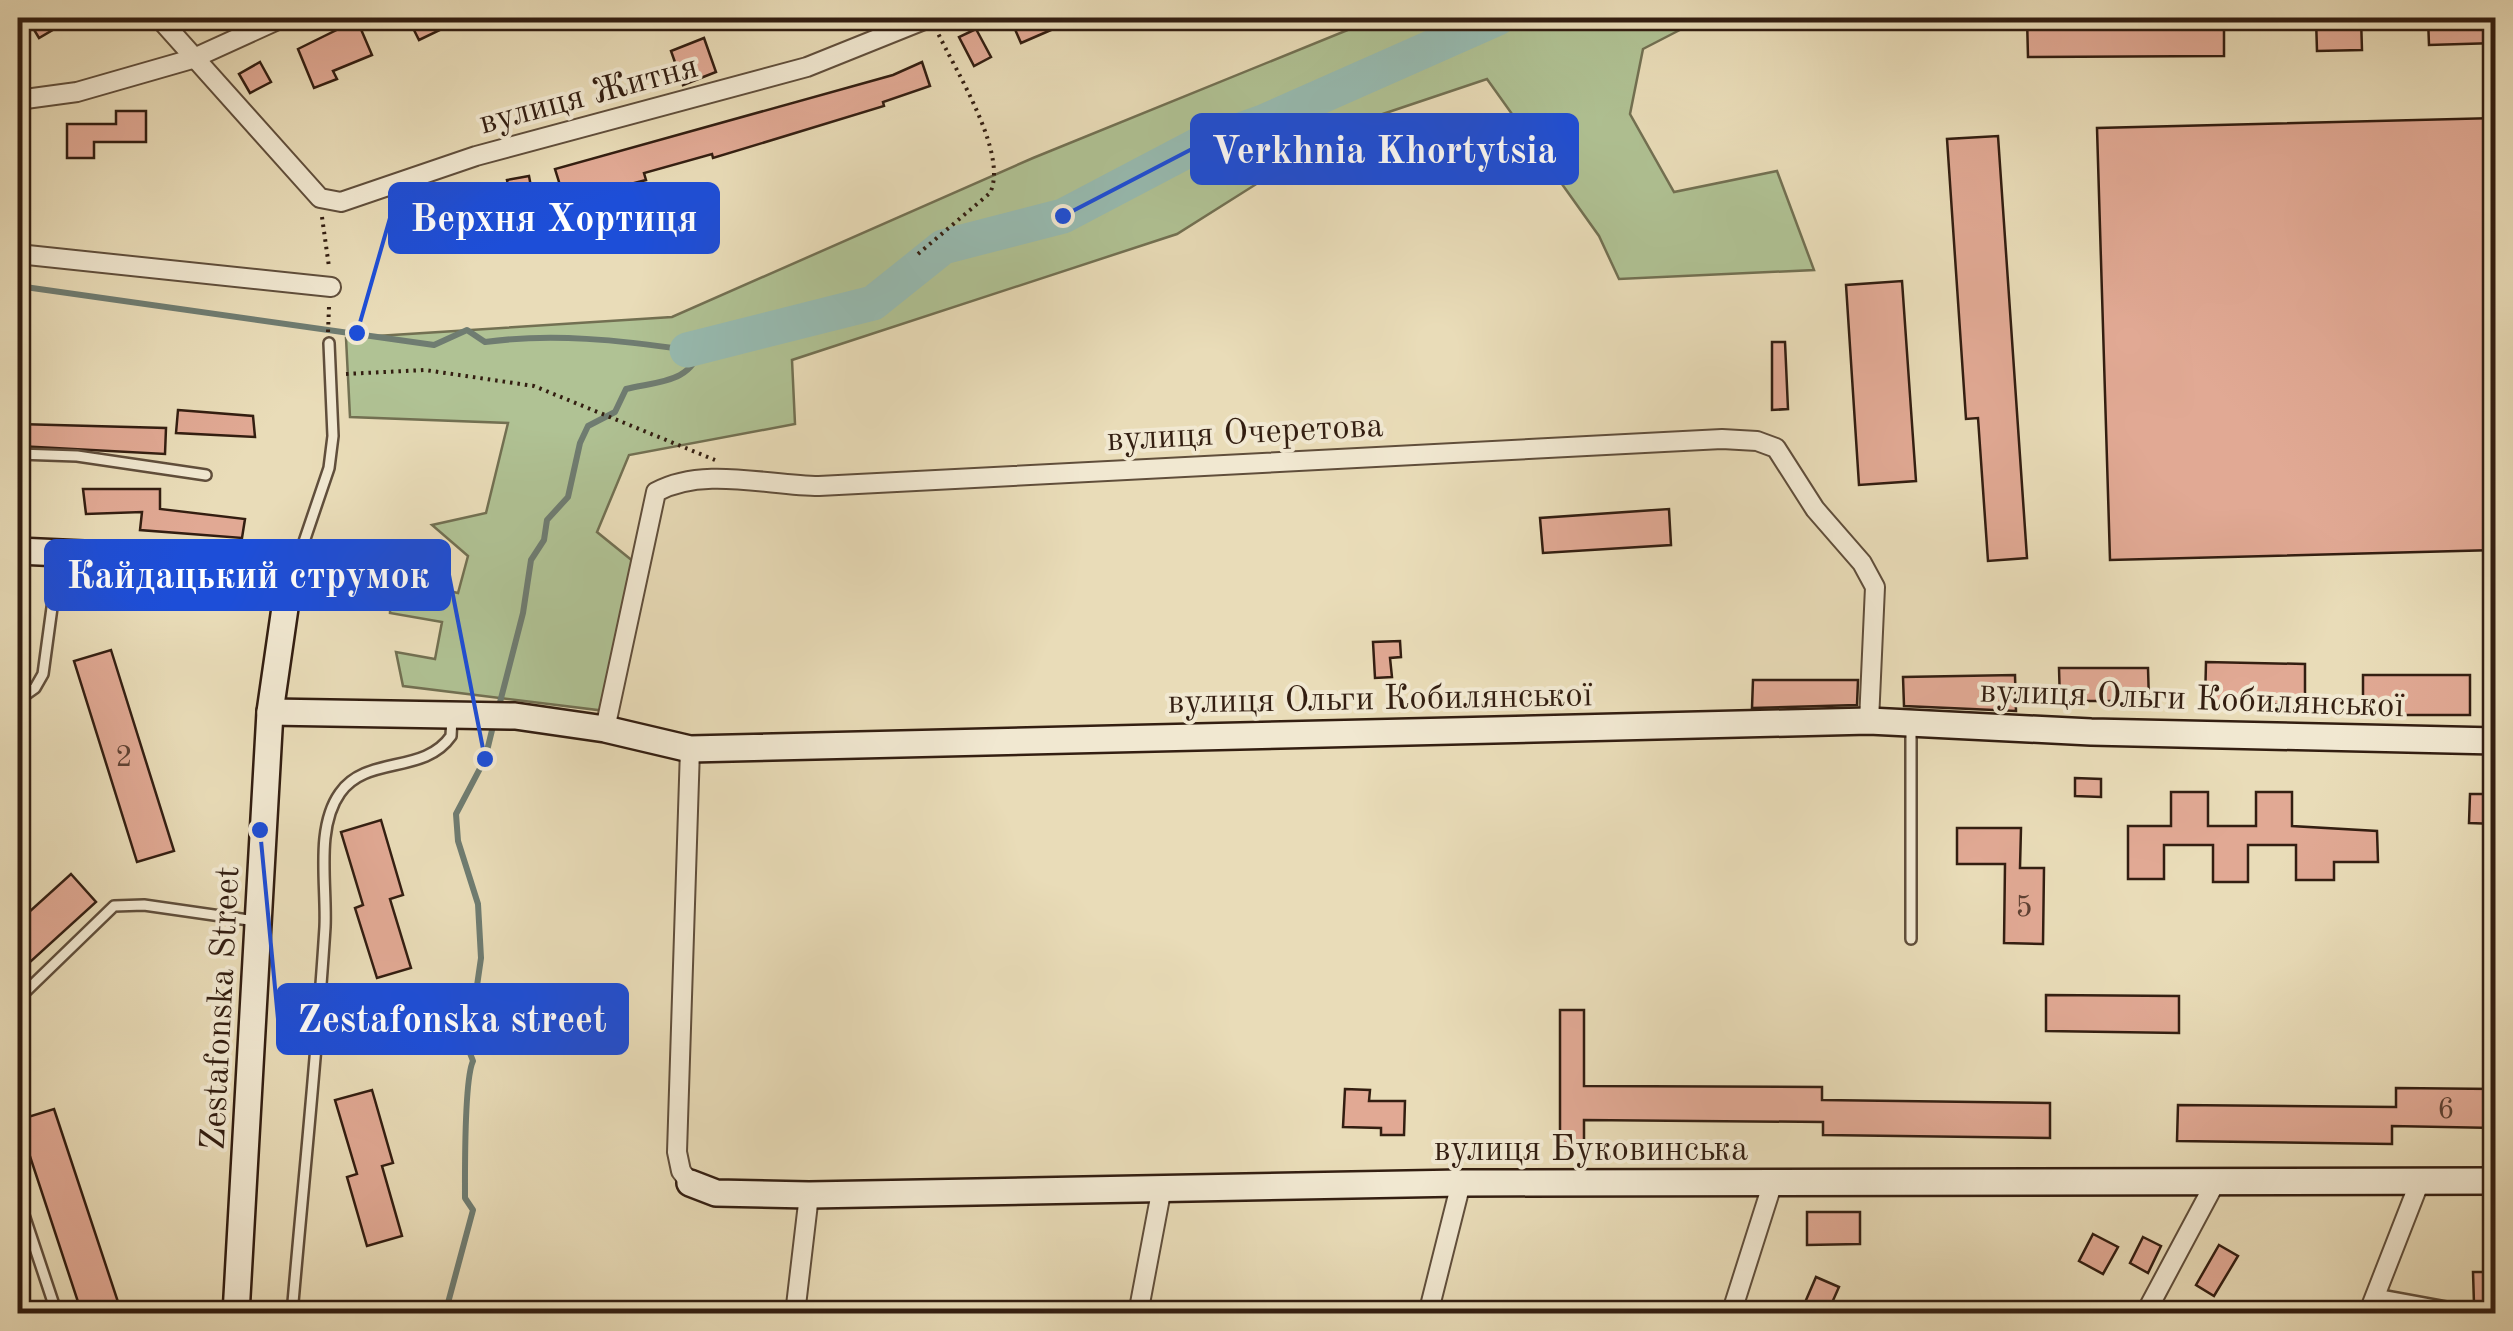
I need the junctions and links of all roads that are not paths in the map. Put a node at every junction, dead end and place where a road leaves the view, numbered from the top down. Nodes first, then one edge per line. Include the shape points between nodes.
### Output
1 (159, 18) edge
2 (282, 18) edge
3 (930, 18) edge
4 (192, 59) junction
5 (18, 100) edge
6 (18, 254) edge
7 (331, 287) road end
8 (328, 343) dead end
9 (18, 454) edge
10 (206, 474) dead end
11 (18, 551) edge
12 (60, 553) junction
13 (288, 587) junction
14 (18, 700) edge
15 (270, 712) junction
16 (462, 714) junction
17 (1869, 720) junction
18 (1912, 722) junction
19 (605, 729) junction
20 (2496, 741) edge
21 (690, 749) junction
22 (259, 921) junction
23 (1911, 939) dead end
24 (18, 999) edge
25 (2420, 1181) junction
26 (2496, 1181) edge
27 (1773, 1182) junction
28 (690, 1183) joint
29 (1461, 1183) junction
30 (2215, 1183) junction
31 (1162, 1186) junction
32 (809, 1195) junction
33 (18, 1197) edge
34 (2375, 1294) junction
35 (57, 1314) edge
36 (236, 1314) edge
37 (292, 1314) edge
38 (796, 1314) edge
39 (1138, 1314) edge
40 (1428, 1314) edge
41 (1730, 1314) edge
42 (2145, 1314) edge
43 (2368, 1314) edge
44 (2484, 1314) edge

1 - 4 street
2 - 4 street
3 - 4 street, вулиця Житня via 806,67 458,162 341,202 320,198
4 - 5 street via 77,92
6 - 7 street
8 - 13 lane via 329,468
9 - 10 lane
11 - 12 street
12 - 13 street via 259,562
12 - 14 lane via 43,674
13 - 15 street, Zestafonska Street
15 - 16 street, вулиця Ольги Кобилянської
15 - 22 street, Zestafonska Street
16 - 19 street, вулиця Ольги Кобилянської
16 - 37 lane via 429,758 358,777 328,816
17 - 18 street, вулиця Ольги Кобилянської
17 - 19 street, вулиця Очеретова via 1876,586 1776,448 1722,438 837,485 762,479 671,486 656,492 650,506
17 - 21 street, вулиця Ольги Кобилянської
18 - 20 street, вулиця Ольги Кобилянської
18 - 23 lane
19 - 21 street, вулиця Ольги Кобилянської
21 - 28 street via 677,1152
22 - 24 lane via 144,904 114,906
22 - 36 street, Zestafonska Street
25 - 26 street, вулиця Буковинська
25 - 30 street, вулиця Буковинська
25 - 34 street
27 - 29 street, вулиця Буковинська
27 - 30 street, вулиця Буковинська
27 - 41 street
28 - 32 street, вулиця Буковинська via 716,1193
29 - 31 street, вулиця Буковинська
29 - 40 street
30 - 42 street
31 - 32 street, вулиця Буковинська
31 - 39 street
32 - 38 street
33 - 35 lane
34 - 43 street
34 - 44 lane

